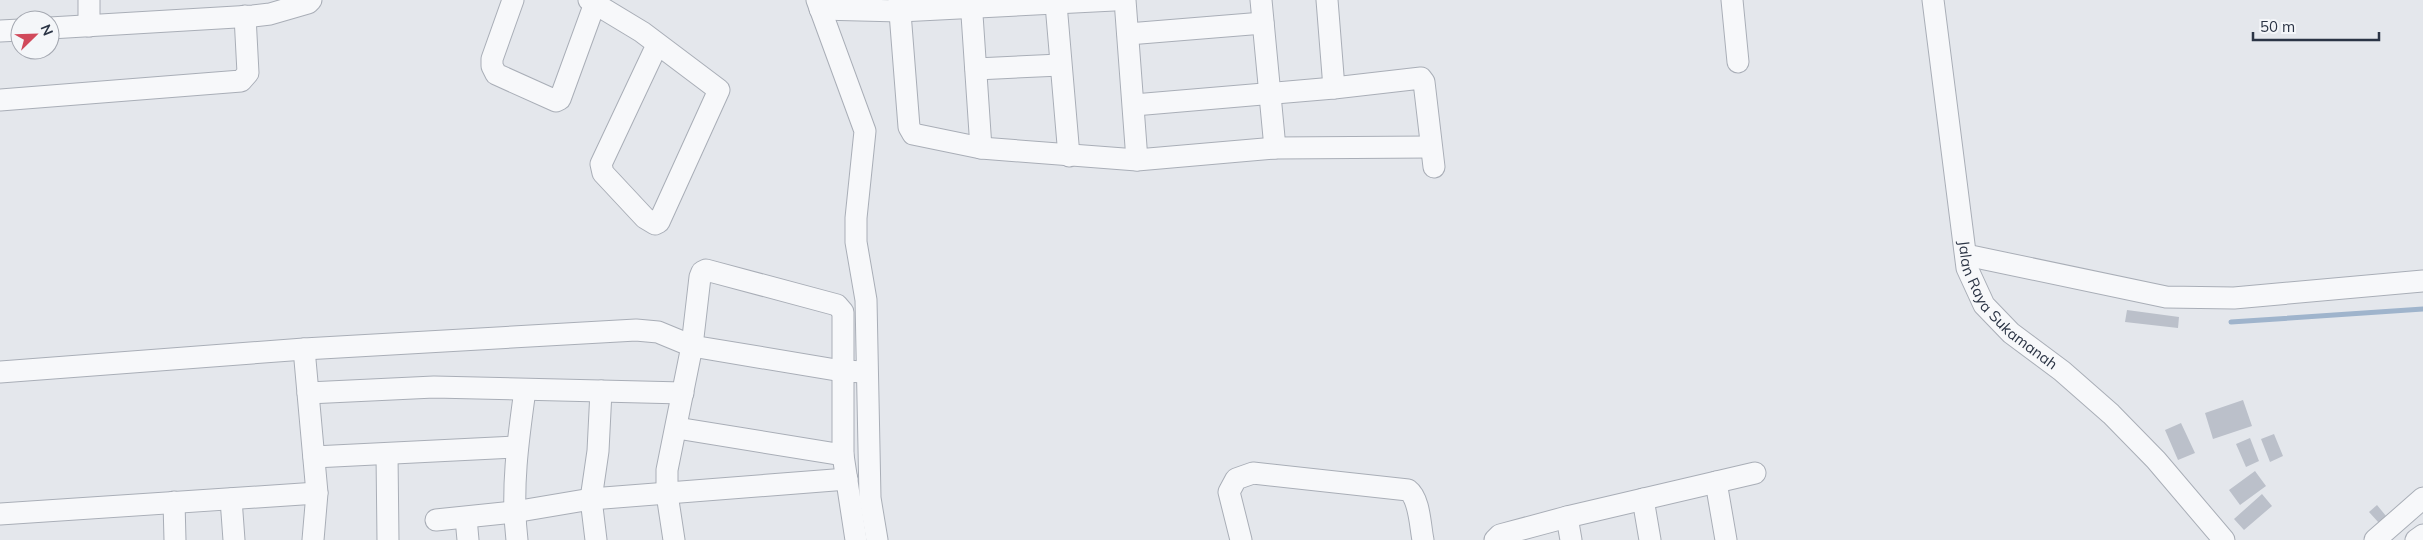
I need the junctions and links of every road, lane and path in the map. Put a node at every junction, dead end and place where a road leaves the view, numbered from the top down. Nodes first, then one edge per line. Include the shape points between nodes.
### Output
1 (89, 0) edge
2 (311, 0) edge
3 (513, 0) edge
4 (1114, 0) edge
5 (1125, 0) edge
6 (1261, 0) edge
7 (1327, 0) edge
8 (1732, 0) edge
9 (1933, 0) edge
10 (592, 2) edge
11 (818, 4) edge
12 (972, 4) edge
13 (1056, 4) junction
14 (899, 6) edge
15 (245, 16) junction
16 (1263, 22) junction
17 (89, 26) junction
18 (60, 27) edge
19 (1128, 34) junction
20 (657, 45) junction
21 (1738, 62) dead end
22 (1060, 64) junction
23 (976, 69) junction
24 (1334, 88) junction
25 (1271, 92) junction
26 (0, 100) edge
27 (1134, 105) junction
28 (981, 148) junction
29 (1274, 148) junction
30 (1069, 156) junction
31 (1137, 160) junction
32 (1966, 255) junction
33 (2423, 281) edge
34 (692, 346) junction
35 (304, 349) junction
36 (842, 371) junction
37 (0, 372) edge
38 (866, 372) junction
39 (524, 390) junction
40 (600, 391) junction
41 (308, 393) junction
42 (683, 393) junction
43 (677, 428) junction
44 (517, 447) junction
45 (387, 454) junction
46 (843, 455) junction
47 (314, 457) junction
48 (1755, 473) dead end
49 (847, 479) junction
50 (1716, 482) junction
51 (317, 494) junction
52 (667, 494) junction
53 (2423, 498) edge
54 (231, 499) junction
55 (591, 499) junction
56 (1643, 499) junction
57 (174, 502) junction
58 (514, 512) junction
59 (0, 514) edge
60 (1566, 517) junction
61 (466, 518) junction
62 (436, 520) dead end
63 (2423, 535) edge
64 (175, 540) edge
65 (234, 540) edge
66 (313, 540) edge
67 (388, 540) edge
68 (468, 540) edge
69 (517, 540) edge
70 (596, 540) edge
71 (674, 540) edge
72 (856, 540) edge
73 (877, 540) edge
74 (1241, 540) edge
75 (1423, 540) edge
76 (1495, 540) edge
77 (1571, 540) edge
78 (1650, 540) edge
79 (1726, 540) edge
80 (2224, 540) edge
81 (2375, 540) edge
82 (2416, 540) edge

1 - 17 street
2 - 15 street via 270,14
3 - 10 street via 492,66 496,74 556,101 560,99
4 - 13 street
5 - 19 street
6 - 16 street
7 - 24 street
8 - 21 street
9 - 32 street, Jalan Raya Sukamanah
10 - 20 street via 642,32
11 - 14 street
11 - 38 street via 865,131 856,242 866,300
12 - 13 street
12 - 14 street
12 - 23 street
13 - 22 street
14 - 28 street via 911,131
15 - 17 street
15 - 26 street via 248,72 241,81
16 - 19 street
16 - 25 street
17 - 18 street
19 - 27 street
20 - 20 street via 601,164 603,173 645,218 655,224 659,222 719,90
22 - 23 street
22 - 30 street
23 - 28 street
24 - 25 street
24 - 29 street via 1421,78 1432,157
25 - 27 street
25 - 29 street
27 - 31 street
28 - 30 street
29 - 31 street
30 - 31 street
32 - 33 street via 2166,297 2234,298
32 - 80 street, Jalan Raya Sukamanah via 1967,268 1984,305 2011,333 2111,414 2156,460
34 - 35 street via 658,332 636,330
34 - 36 street
34 - 36 street via 700,277 706,270 840,307 843,312
34 - 42 street
35 - 37 street
35 - 41 street
36 - 38 street
36 - 46 street
38 - 73 street via 870,498
39 - 40 street
39 - 41 street via 434,387
39 - 44 street
40 - 42 street
40 - 55 street via 598,451
41 - 47 street
42 - 43 street
43 - 46 street
43 - 52 street via 667,470
44 - 45 street
44 - 58 street
45 - 47 street
45 - 67 street
46 - 49 street
47 - 51 street
48 - 50 street
49 - 52 street
49 - 72 street
50 - 56 street
50 - 79 street
51 - 54 street
51 - 66 street
52 - 55 street
52 - 71 street
53 - 81 street
54 - 57 street
54 - 65 street
55 - 58 street
55 - 70 street
56 - 60 street
56 - 78 street
57 - 59 street
57 - 64 street
58 - 61 street
58 - 69 street
60 - 76 street
60 - 77 street
61 - 62 street
61 - 68 street
63 - 82 street
74 - 75 street via 1229,492 1236,480 1253,473 1408,490 1416,502

